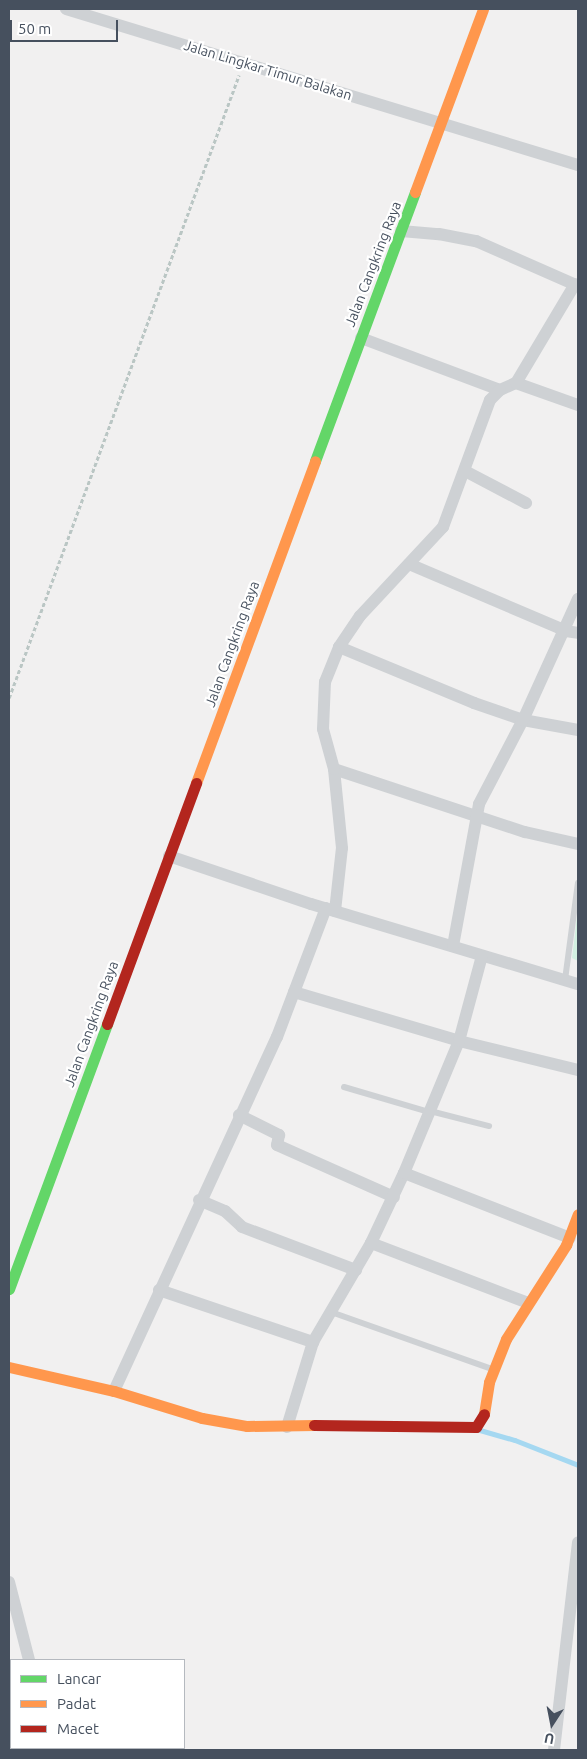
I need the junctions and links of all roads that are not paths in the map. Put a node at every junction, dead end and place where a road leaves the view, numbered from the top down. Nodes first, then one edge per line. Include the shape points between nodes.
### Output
1 (66, 9) edge
2 (483, 9) edge
3 (441, 122) junction
4 (578, 165) edge
5 (401, 231) junction
6 (576, 285) edge
7 (361, 338) junction
8 (516, 383) junction
9 (500, 390) junction
10 (578, 405) edge
11 (465, 471) junction
12 (526, 503) dead end
13 (409, 564) junction
14 (578, 599) edge
15 (572, 632) edge
16 (339, 647) junction
17 (523, 720) junction
18 (578, 730) edge
19 (334, 769) junction
20 (476, 816) junction
21 (578, 844) edge
22 (169, 856) junction
23 (578, 883) edge
24 (330, 909) junction
25 (453, 946) junction
26 (482, 956) junction
27 (565, 980) junction
28 (578, 984) edge
29 (294, 992) junction
30 (459, 1041) junction
31 (578, 1070) edge
32 (344, 1088) dead end
33 (430, 1111) junction
34 (240, 1115) junction
35 (489, 1126) dead end
36 (404, 1173) junction
37 (394, 1197) junction
38 (200, 1200) junction
39 (578, 1214) edge
40 (570, 1238) junction
41 (371, 1243) junction
42 (356, 1270) junction
43 (9, 1289) edge
44 (159, 1290) junction
45 (528, 1303) junction
46 (331, 1312) junction
47 (313, 1342) junction
48 (9, 1367) edge
49 (493, 1370) junction
50 (114, 1391) junction
51 (287, 1427) junction
52 (578, 1542) edge
53 (9, 1582) edge
54 (28, 1659) edge
55 (554, 1750) edge

1 - 3 street, Jalan Lingkar Timur Balakan
2 - 3 street, Jalan Cangkring Raya
3 - 4 street, Jalan Lingkar Timur Balakan
3 - 5 street, Jalan Cangkring Raya
5 - 6 street via 476,241
5 - 7 street, Jalan Cangkring Raya
6 - 8 street
7 - 9 street
7 - 22 street, Jalan Cangkring Raya
8 - 9 street
8 - 10 street
9 - 11 street via 490,400
11 - 12 street
11 - 13 street via 443,527
13 - 15 street
13 - 16 street via 360,616
14 - 15 street
15 - 17 street
16 - 17 street
16 - 19 street via 323,696 323,729
17 - 18 street
17 - 20 street via 483,796
19 - 20 street
19 - 24 street via 342,848
20 - 21 street
20 - 25 street
22 - 24 street
22 - 43 street, Jalan Cangkring Raya
23 - 27 lane
24 - 25 street
24 - 29 street
25 - 26 street
26 - 27 street
26 - 30 street
27 - 28 street
29 - 30 street
29 - 34 street
30 - 31 street
30 - 33 street
32 - 33 lane
33 - 35 lane
33 - 36 street
34 - 37 street via 278,1135 277,1145
34 - 38 street
36 - 37 street
36 - 40 street
37 - 41 street
38 - 42 street via 225,1211 242,1227
38 - 44 street
39 - 40 street
40 - 45 street
41 - 42 street
41 - 45 street
42 - 46 street
44 - 47 street
44 - 50 street
45 - 49 street
46 - 47 street
46 - 49 lane
47 - 51 street
48 - 50 street
49 - 51 street via 484,1415 476,1427 354,1424
50 - 51 street via 223,1423
52 - 55 street
53 - 54 street

